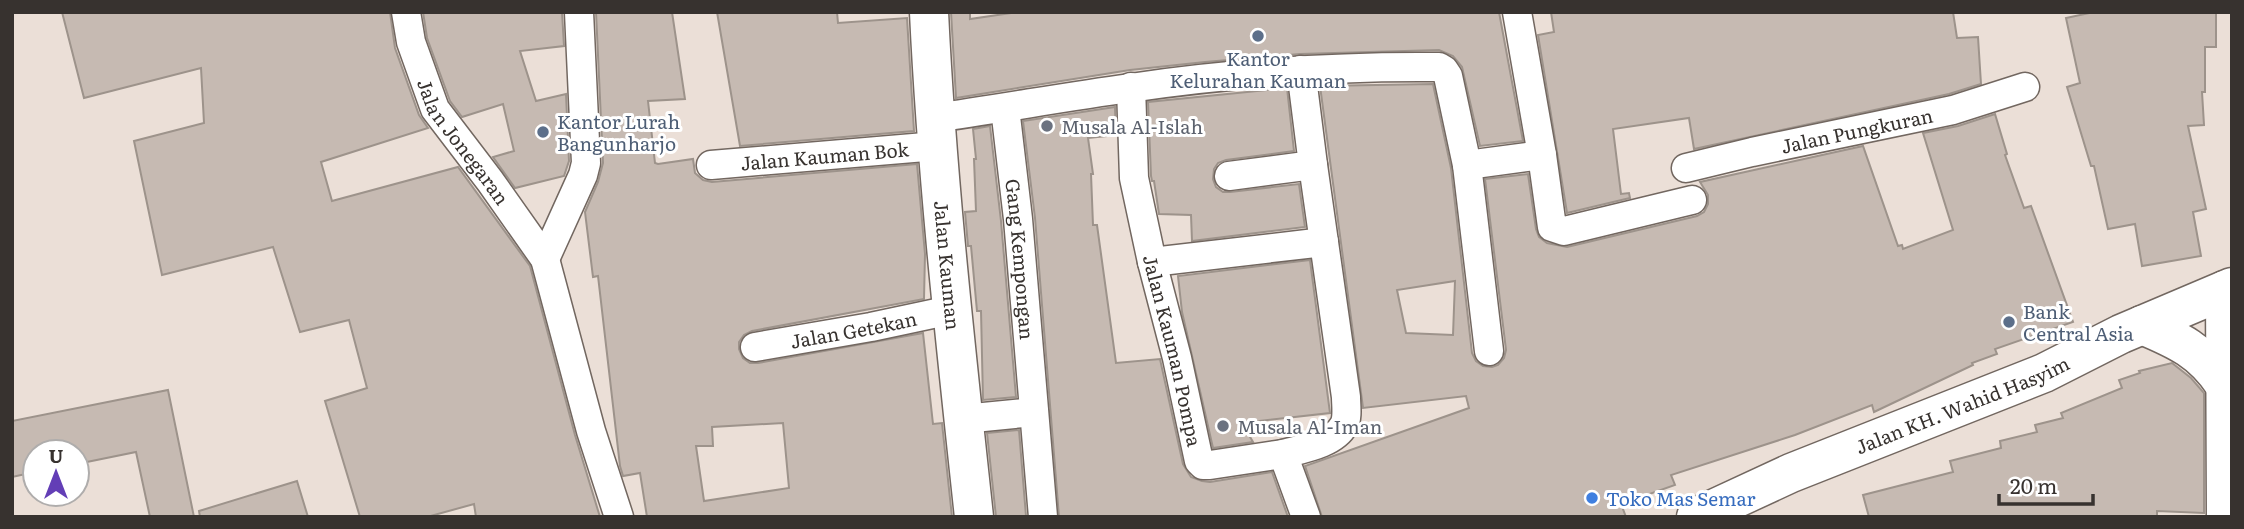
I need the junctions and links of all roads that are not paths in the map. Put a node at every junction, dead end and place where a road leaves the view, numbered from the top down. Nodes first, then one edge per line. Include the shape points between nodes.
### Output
1 (406, 12) edge
2 (579, 12) edge
3 (929, 12) edge
4 (1517, 12) edge
5 (1301, 70) junction
6 (1131, 88) junction
7 (2025, 88) dead end
8 (1005, 108) junction
9 (935, 132) junction
10 (1542, 155) junction
11 (711, 165) dead end
12 (1467, 165) junction
13 (1313, 166) junction
14 (1686, 168) dead end
15 (1229, 176) dead end
16 (1692, 200) dead end
17 (1324, 242) junction
18 (545, 259) junction
19 (1152, 262) junction
20 (2228, 289) edge
21 (951, 310) junction
22 (2142, 325) junction
23 (755, 347) dead end
24 (1489, 351) dead end
25 (2224, 384) junction
26 (1034, 412) junction
27 (963, 419) junction
28 (1283, 454) junction
29 (1713, 513) edge
30 (619, 517) edge
31 (974, 517) edge
32 (1043, 517) edge
33 (1306, 517) edge
34 (2226, 517) edge

1 - 18 street, Jalan Jonegaran via 411,43 435,110
2 - 18 street via 586,163
3 - 9 street, Jalan Kauman
4 - 10 street
5 - 6 street
5 - 12 street via 1439,66 1448,76
5 - 13 street
6 - 8 street
6 - 19 street, Jalan Kauman Pompa via 1134,177
7 - 14 street, Jalan Pungkuran via 1953,110
8 - 9 street
8 - 26 street, Gang Kempongan
9 - 11 street, Jalan Kauman Bok
9 - 21 street, Jalan Kauman
10 - 12 street
10 - 16 street via 1551,224 1556,230
12 - 24 street
13 - 15 street
13 - 17 street
17 - 19 street
17 - 28 street via 1346,412 1343,426 1334,435
18 - 30 street, Jalan Jonegaran
19 - 28 street, Jalan Kauman Pompa via 1199,461 1210,466
20 - 22 street, Jalan KH. Wahid Hasyim
20 - 25 street
21 - 23 street, Jalan Getekan
21 - 27 street, Jalan Kauman
22 - 25 street via 2203,358
22 - 29 street, Jalan KH. Wahid Hasyim via 2044,373 1791,473
25 - 34 street
26 - 27 street
26 - 32 street, Gang Kempongan
27 - 31 street, Jalan Kauman
28 - 33 street

